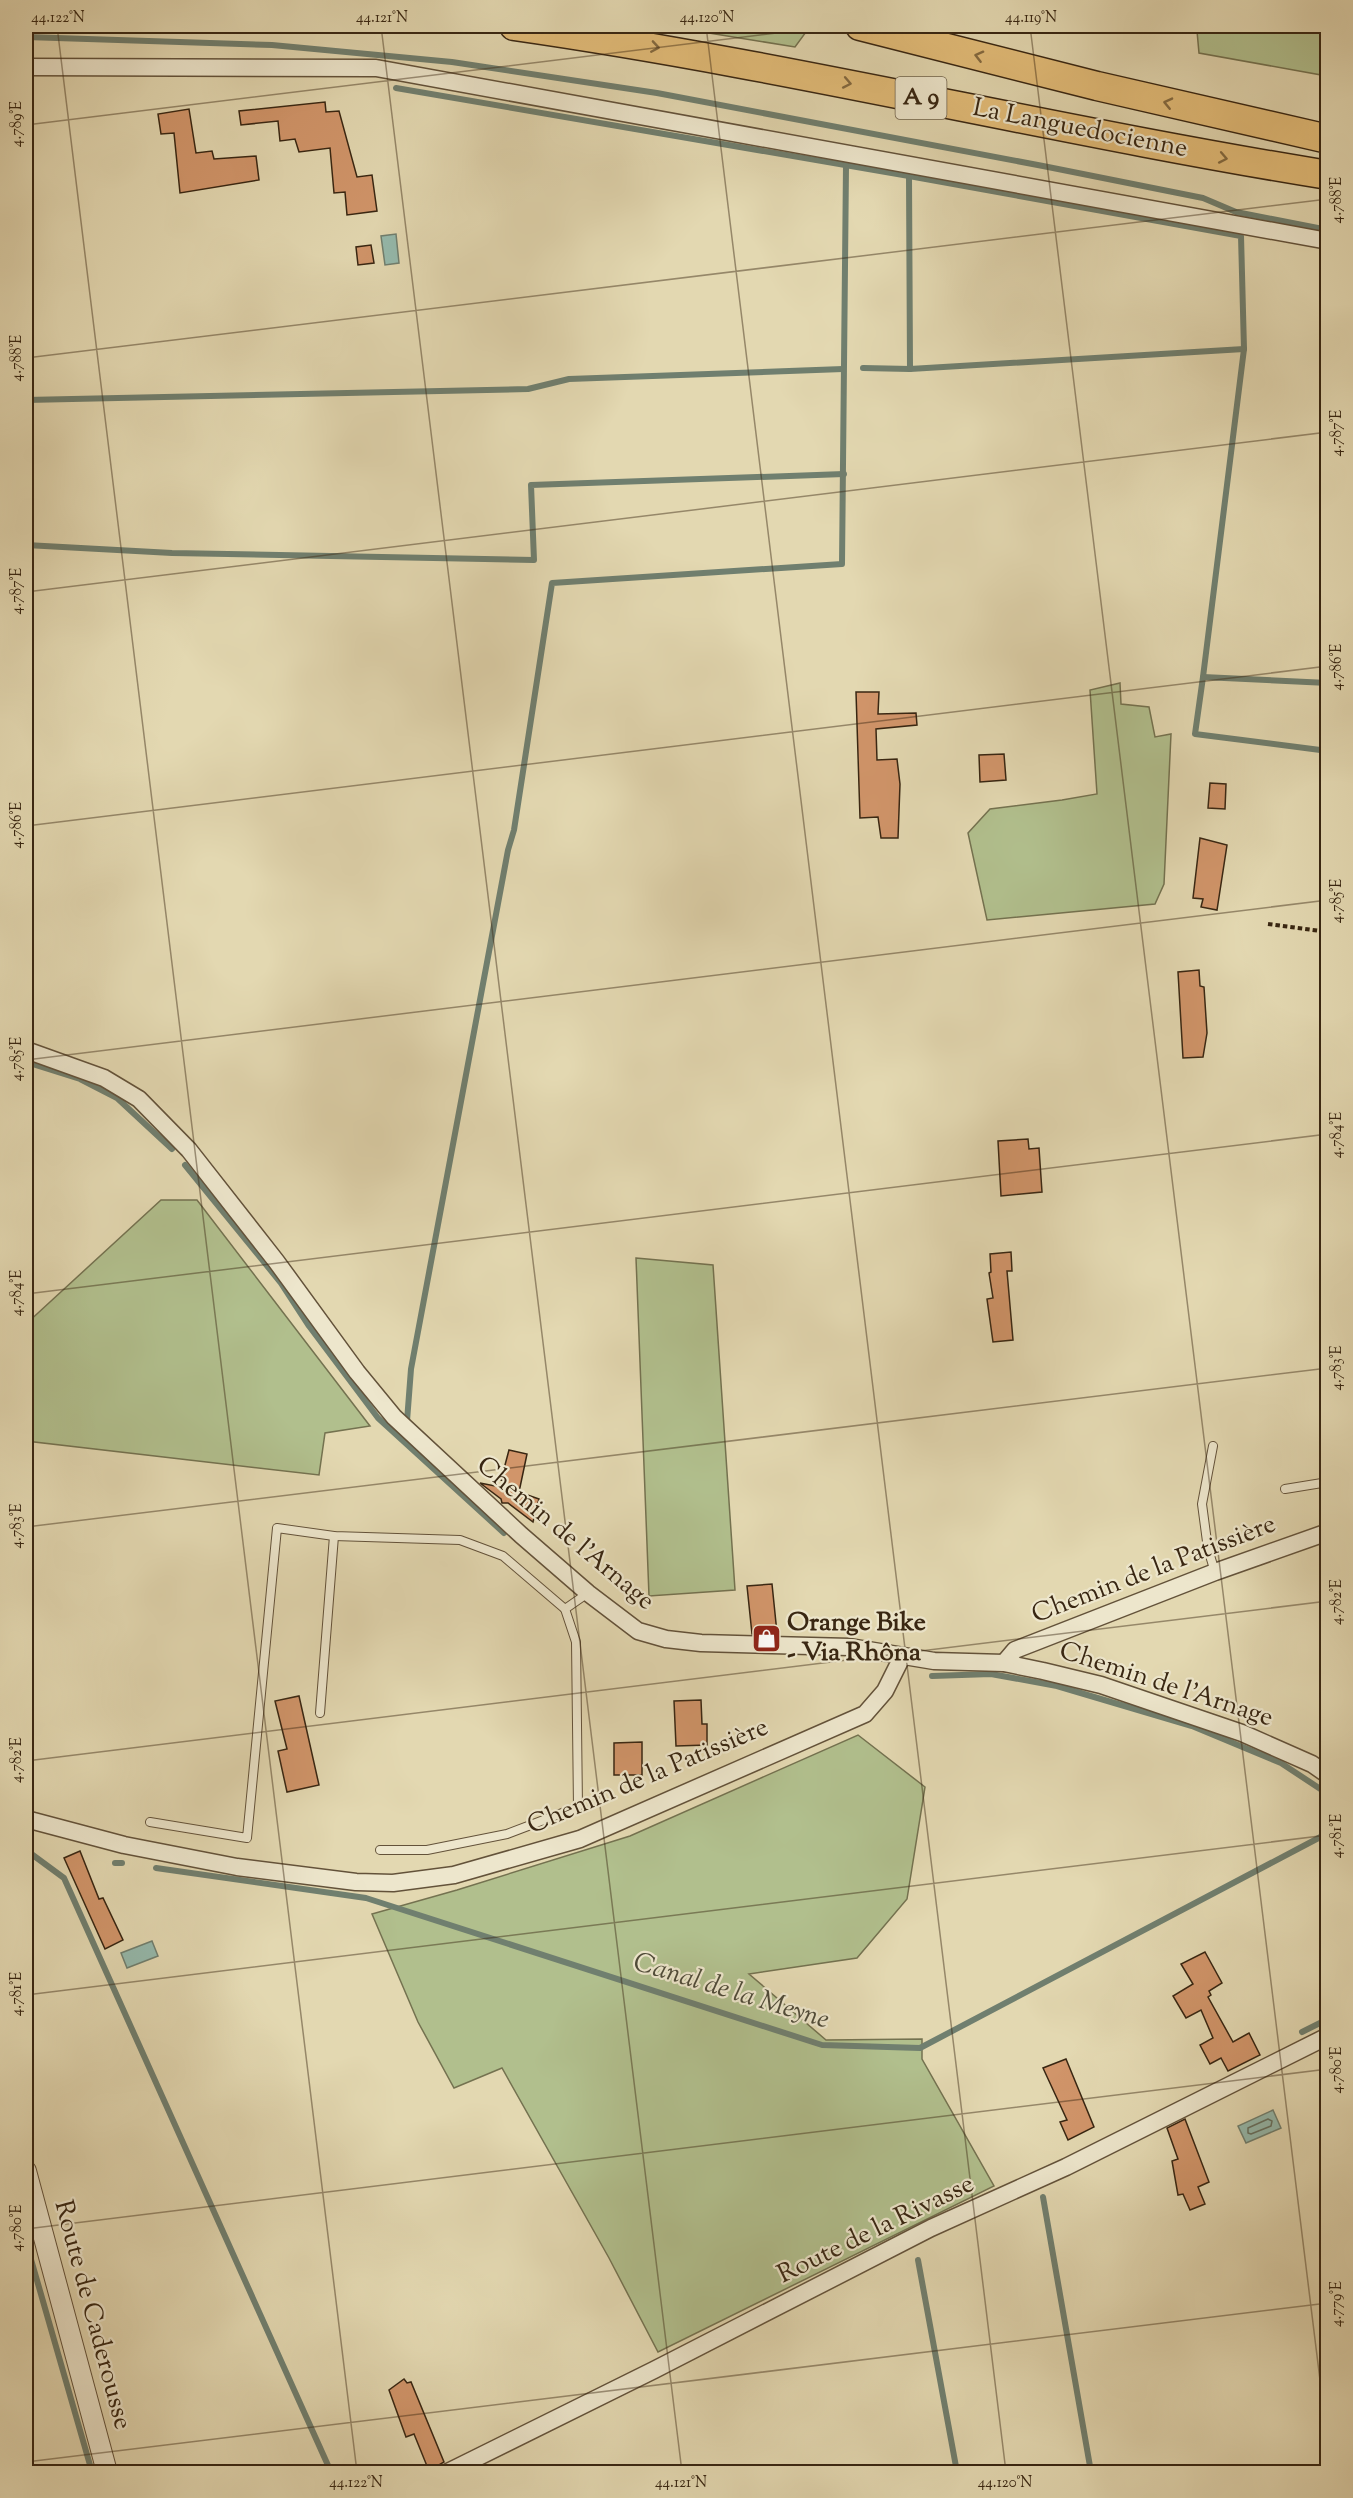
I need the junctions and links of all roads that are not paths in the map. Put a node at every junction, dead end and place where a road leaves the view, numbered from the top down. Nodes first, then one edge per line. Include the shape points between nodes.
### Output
1 (514, 26) edge
2 (860, 26) edge
3 (26, 67) edge
4 (1328, 139) edge
5 (1328, 175) edge
6 (1328, 241) edge
7 (26, 1050) edge
8 (1213, 1446) dead end
9 (1328, 1482) edge
10 (1285, 1489) dead end
11 (1328, 1532) edge
12 (334, 1536) junction
13 (1215, 1572) junction
14 (588, 1593) junction
15 (565, 1609) junction
16 (902, 1657) junction
17 (1004, 1663) junction
18 (320, 1713) dead end
19 (1328, 1774) edge
20 (26, 1819) edge
21 (150, 1822) dead end
22 (381, 1850) dead end
23 (1328, 2036) edge
24 (26, 2170) edge
25 (107, 2472) edge
26 (448, 2472) edge

1 -> 5 highway, La Languedocienne / A 9 via 720,58 1238,161
4 -> 2 highway, La Languedocienne / A 9
3 - 6 street via 376,68
7 - 14 street, Chemin de l'Arnage via 104,1078 139,1099 189,1150 394,1417
8 - 13 lane via 1202,1504
9 - 10 lane
11 - 13 street, Chemin de la Patissière
12 - 15 lane via 460,1540 503,1556
12 - 18 lane
12 - 21 lane via 277,1528 247,1838
13 - 17 street, Chemin de la Patissière via 1015,1650
14 - 15 lane
14 - 16 street, Chemin de l'Arnage via 638,1631 666,1640 850,1647
15 - 22 lane via 576,1642 578,1808 507,1834 428,1850
16 - 17 street, Chemin de l'Arnage
16 - 20 street, Chemin de la Patissière via 885,1691 866,1714 580,1839 454,1875 393,1883 237,1867 124,1845
17 - 19 street, Chemin de l'Arnage via 1101,1685 1242,1733
23 - 26 street, Route de la Rivasse via 1066,2167 931,2228
24 - 25 street, Route de Caderousse

